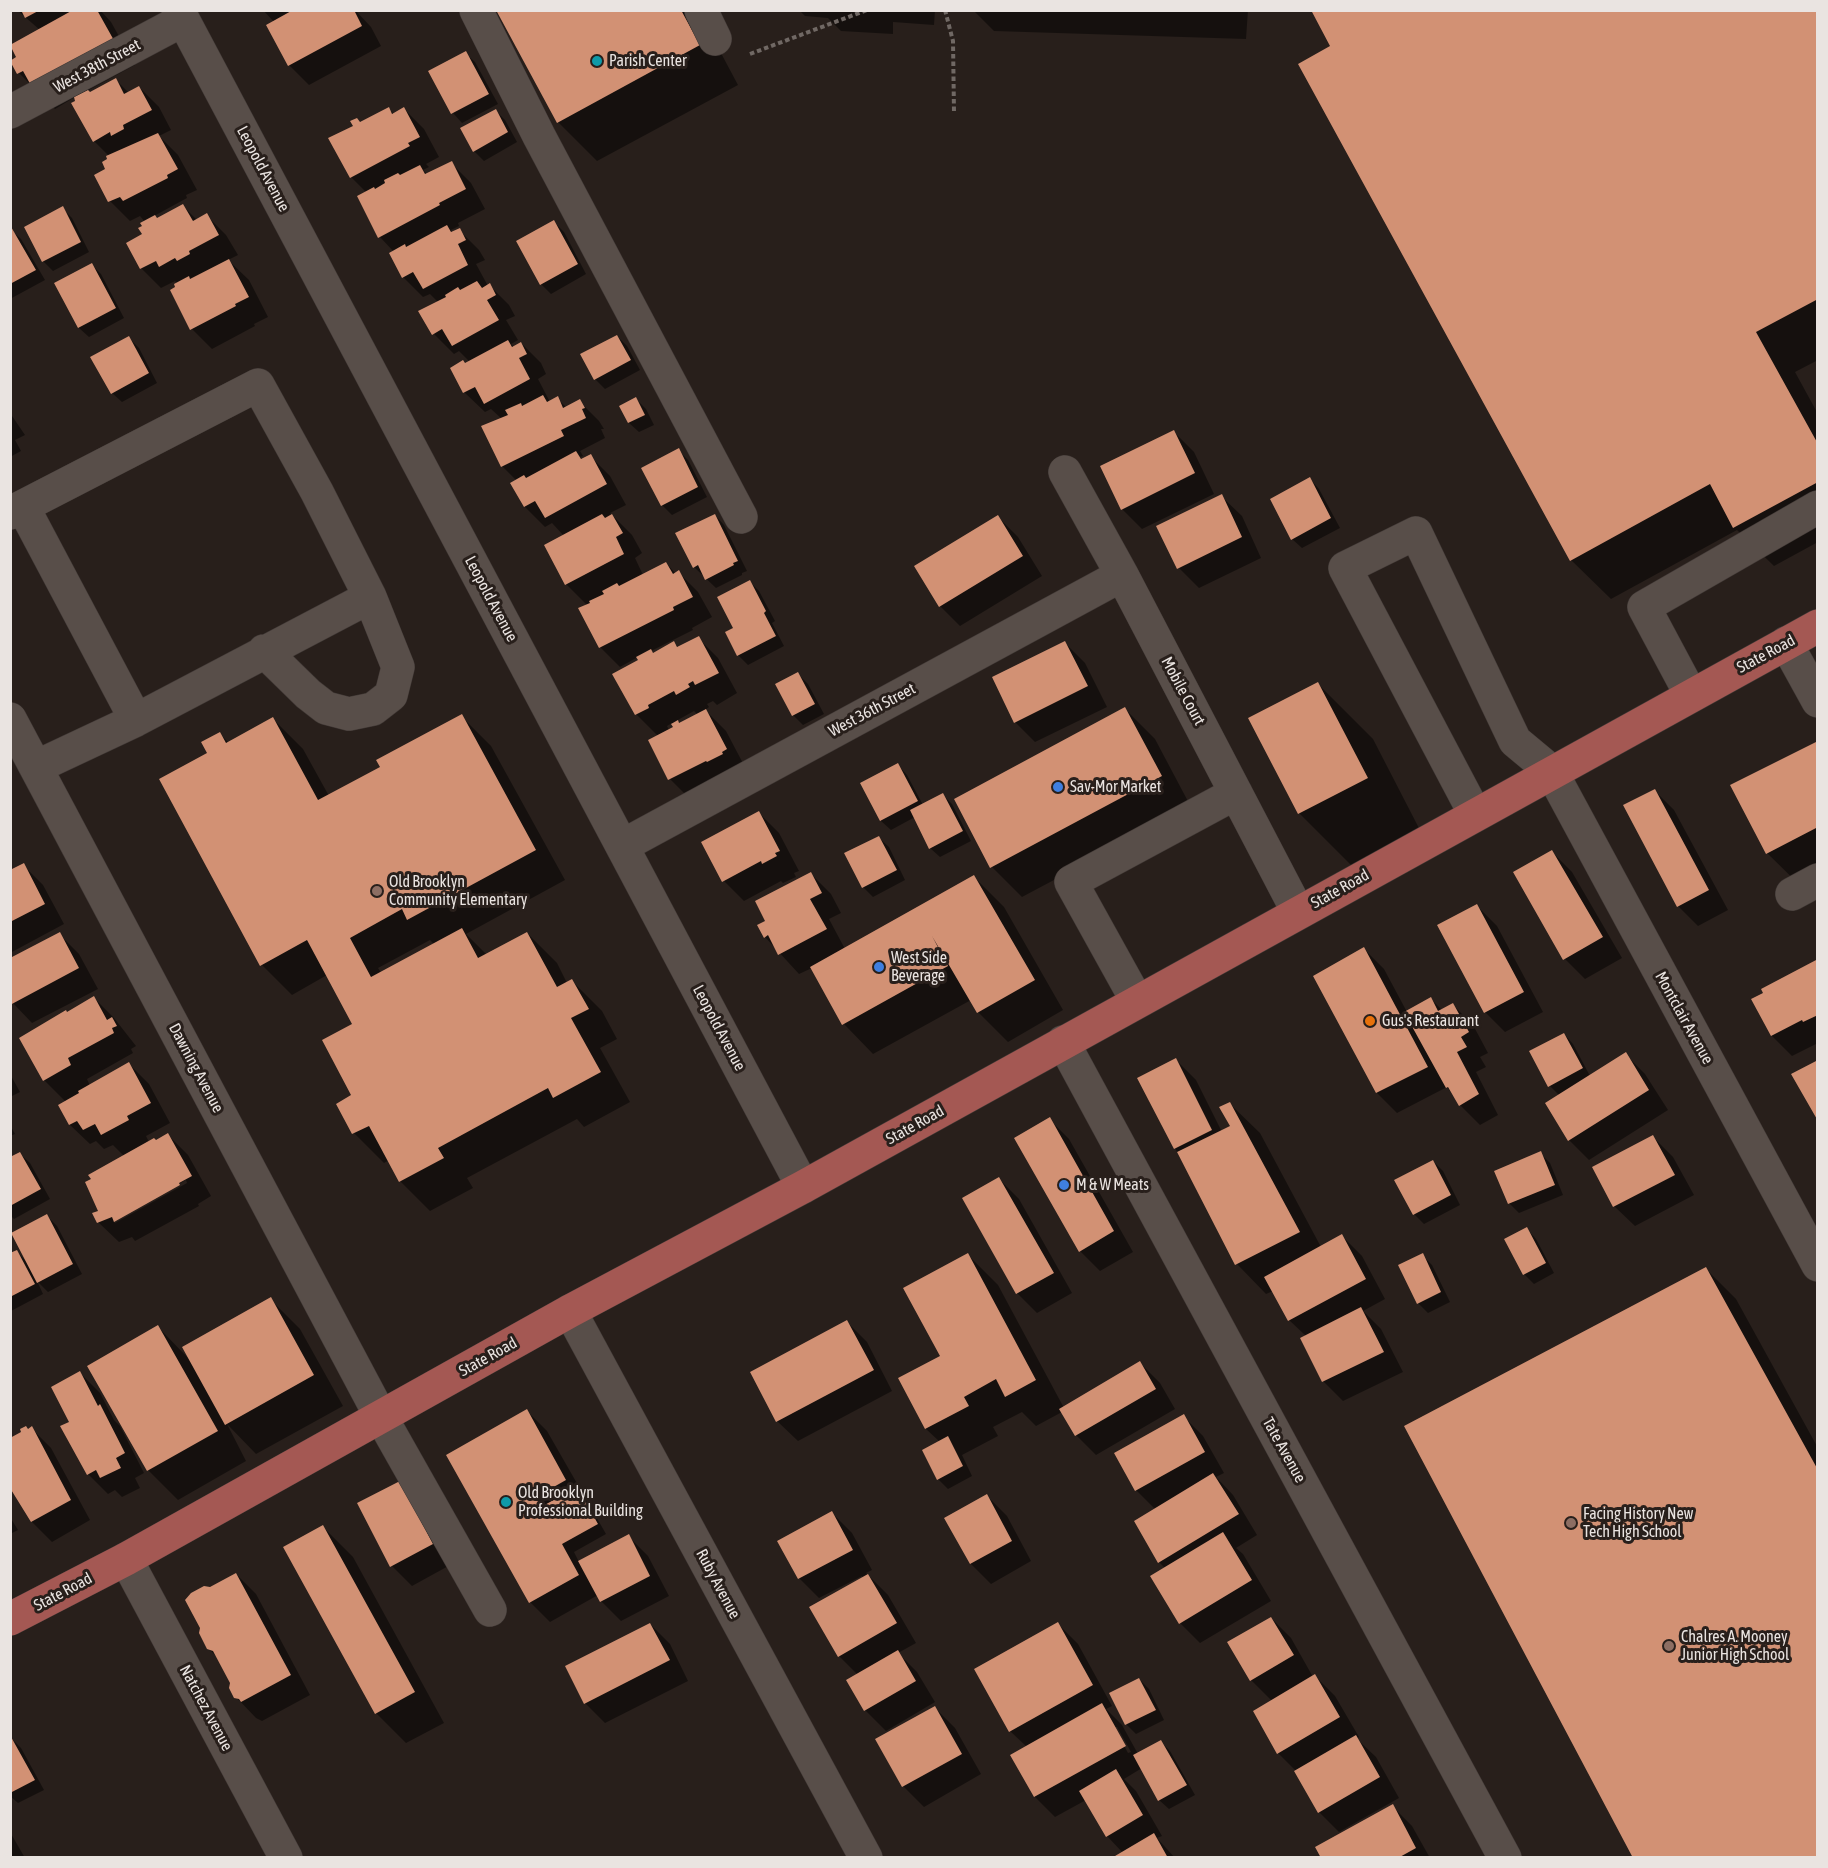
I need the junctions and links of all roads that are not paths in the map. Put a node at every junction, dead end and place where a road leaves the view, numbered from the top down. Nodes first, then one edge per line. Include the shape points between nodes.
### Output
1 (476, 10) edge
2 (181, 15) edge
3 (10, 112) edge
4 (1065, 472) dead end
5 (1818, 507) edge
6 (17, 510) edge
7 (741, 517) dead end
8 (1122, 575) junction
9 (370, 597) junction
10 (1818, 626) edge
11 (1786, 643) junction
12 (264, 651) junction
13 (1691, 695) junction
14 (1818, 701) edge
15 (10, 719) edge
16 (136, 720) junction
17 (36, 767) junction
18 (1551, 771) junction
19 (1236, 793) junction
20 (1474, 814) junction
21 (622, 846) junction
22 (1298, 912) junction
23 (1137, 1001) junction
24 (1063, 1042) junction
25 (803, 1186) junction
26 (1818, 1265) edge
27 (570, 1311) junction
28 (381, 1417) junction
29 (126, 1558) junction
30 (490, 1610) dead end
31 (10, 1619) edge
32 (286, 1857) edge
33 (866, 1857) edge
34 (1505, 1857) edge

1 - 7 street
2 - 3 street, West 38th Street
2 - 21 street, Leopold Avenue
4 - 8 street, Mobile Court
5 - 13 street via 1644,607
6 - 9 street via 258,385
6 - 16 street
8 - 19 street, Mobile Court
8 - 21 street, West 36th Street
9 - 12 street
9 - 12 street via 398,667 391,695 374,709 349,714 326,708
10 - 11 main road, State Road
11 - 13 main road, State Road
11 - 14 street
12 - 16 street
13 - 18 main road, State Road
15 - 17 street, Dawning Avenue
16 - 17 street
17 - 28 street, Dawning Avenue
18 - 20 main road, State Road
18 - 20 street via 1515,741 1416,533 1346,568
18 - 26 street, Montclair Avenue
19 - 22 street, Mobile Court
19 - 23 street via 1071,882
20 - 22 main road, State Road
21 - 25 street, Leopold Avenue
22 - 23 main road, State Road
23 - 24 main road, State Road
24 - 25 main road, State Road
24 - 34 street, Tate Avenue
25 - 27 main road, State Road
27 - 28 main road, State Road
27 - 33 street, Ruby Avenue
28 - 29 main road, State Road
28 - 30 street, Dawning Avenue
29 - 31 main road, State Road
29 - 32 street, Natchez Avenue

